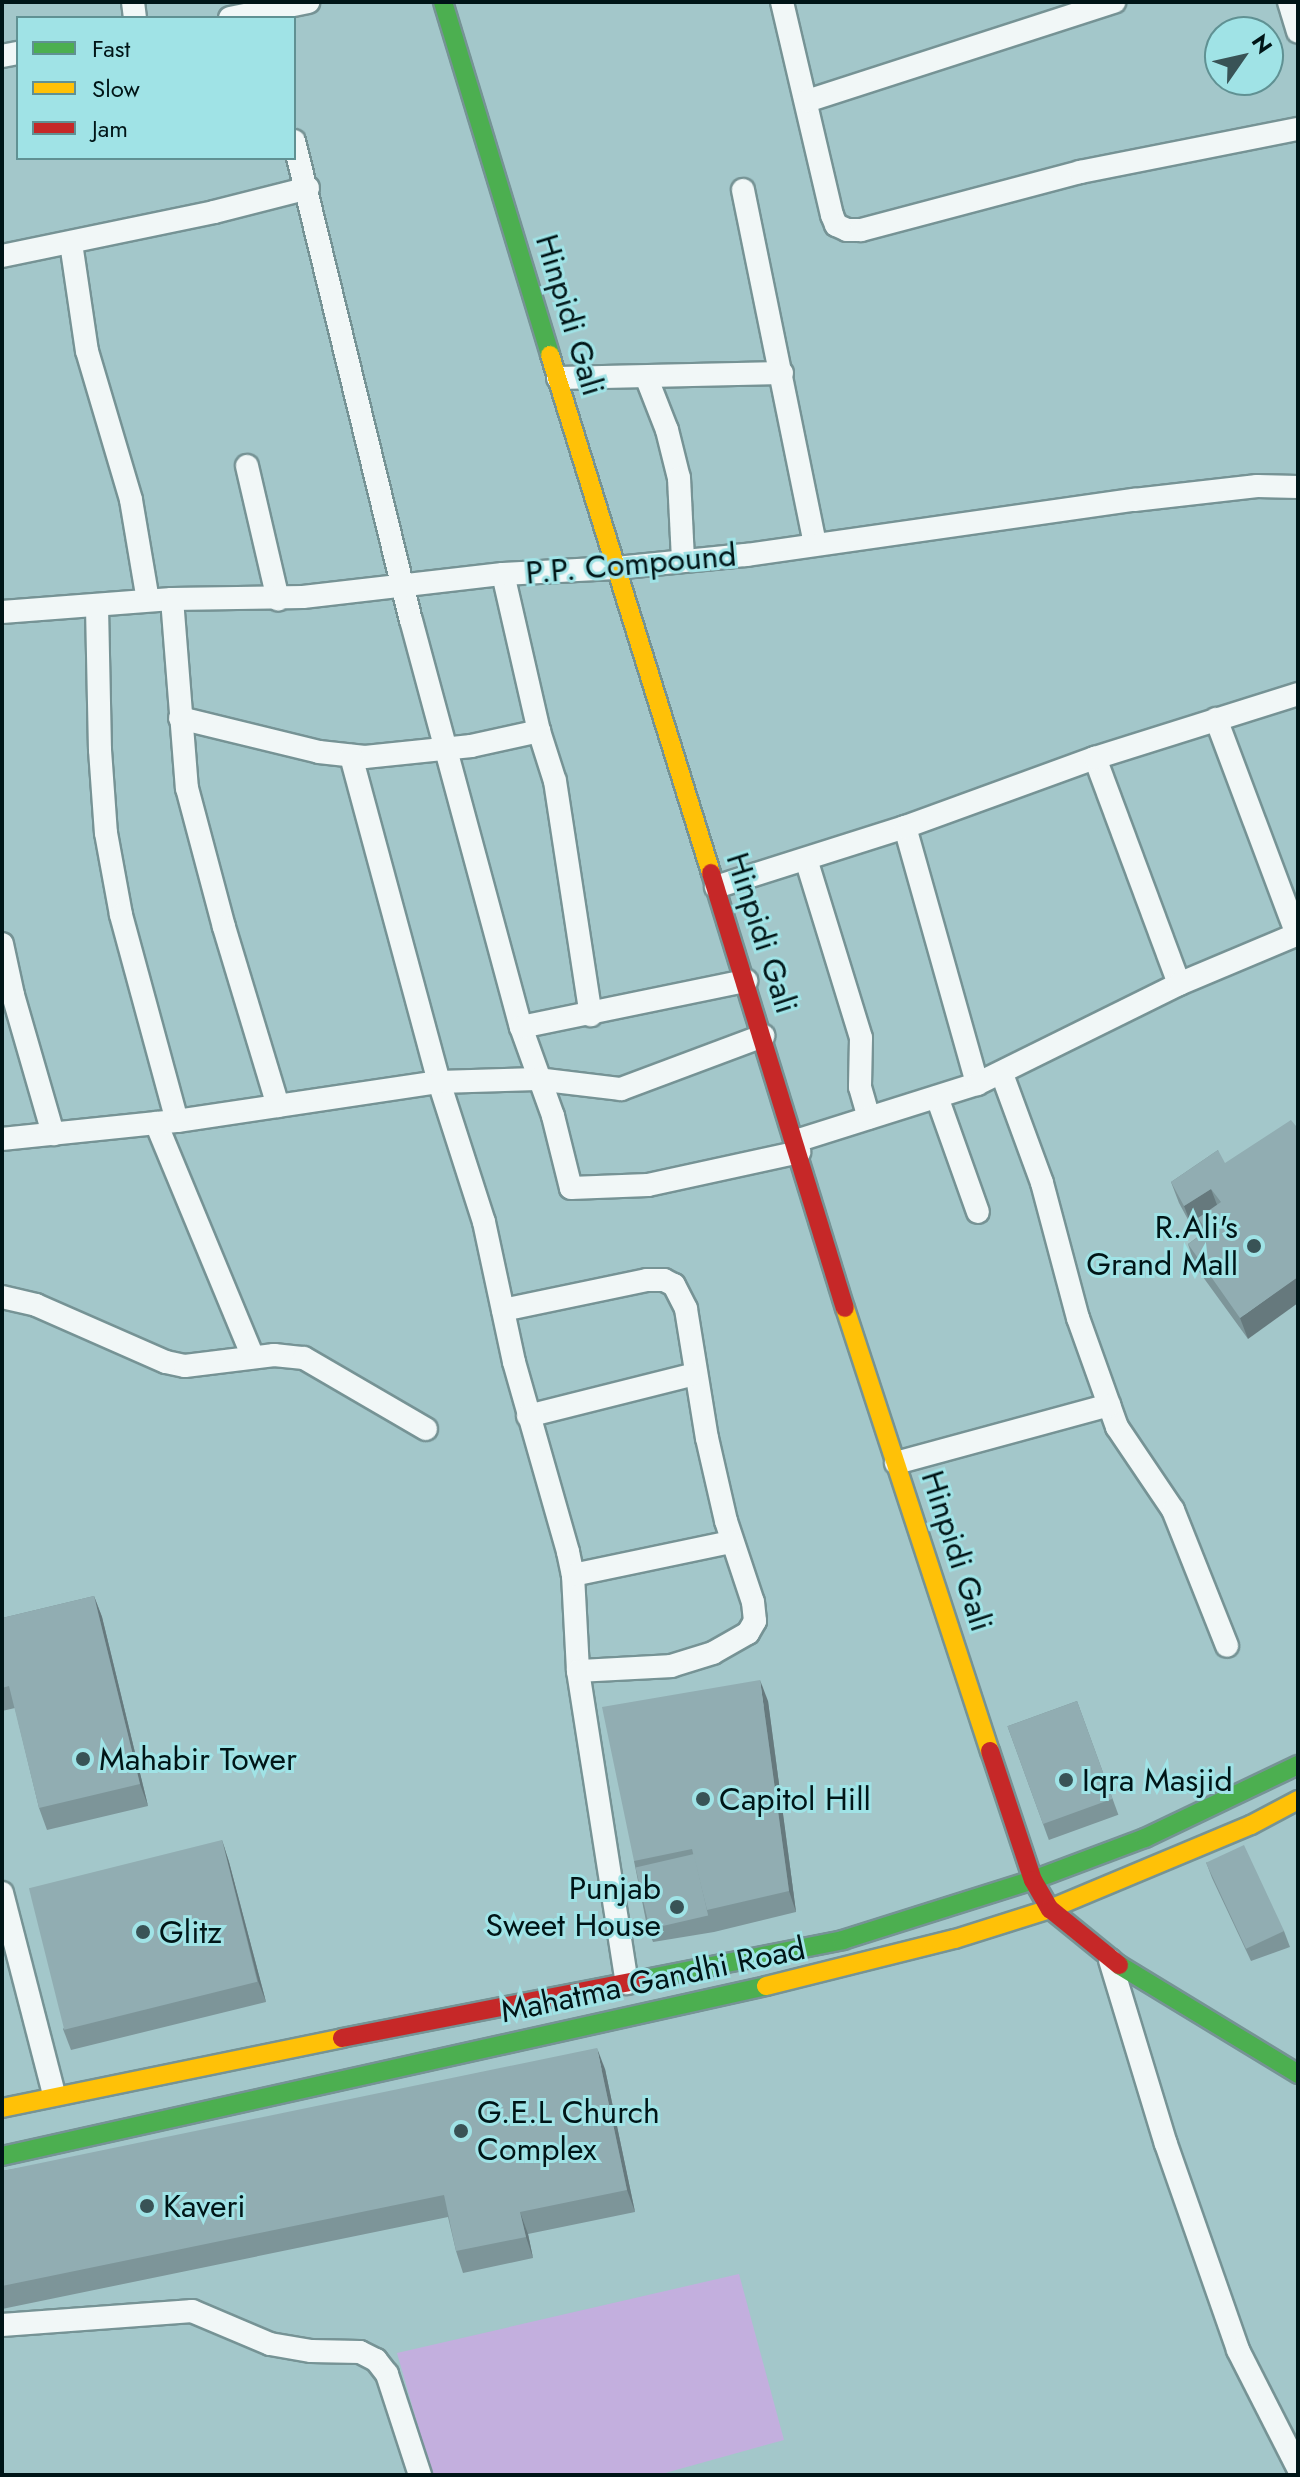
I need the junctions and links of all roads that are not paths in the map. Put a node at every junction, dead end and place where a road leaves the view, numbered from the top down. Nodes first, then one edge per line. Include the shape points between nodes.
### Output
1 (308, 2) edge
2 (443, 2) edge
3 (782, 2) edge
4 (1114, 2) edge
5 (1289, 2) edge
6 (258, 15) edge
7 (1298, 32) edge
8 (807, 101) junction
9 (1298, 129) edge
10 (296, 148) edge
11 (308, 188) junction
12 (743, 190) dead end
13 (71, 243) junction
14 (2, 256) edge
15 (782, 373) junction
16 (558, 378) junction
17 (647, 379) junction
18 (247, 466) dead end
19 (1298, 487) edge
20 (815, 544) junction
21 (683, 561) junction
22 (615, 568) junction
23 (503, 574) junction
24 (401, 584) junction
25 (172, 599) junction
26 (278, 599) junction
27 (148, 600) junction
28 (97, 607) junction
29 (2, 612) edge
30 (1298, 694) edge
31 (180, 718) junction
32 (1216, 719) junction
33 (539, 731) junction
34 (446, 749) junction
35 (351, 756) junction
36 (1095, 758) junction
37 (905, 827) junction
38 (806, 859) junction
39 (716, 887) junction
40 (1298, 934) edge
41 (2, 944) edge
42 (746, 981) junction
43 (1179, 984) junction
44 (591, 1015) junction
45 (521, 1027) junction
46 (763, 1036) junction
47 (1002, 1074) junction
48 (537, 1079) junction
49 (439, 1082) junction
50 (977, 1084) junction
51 (937, 1097) junction
52 (278, 1106) junction
53 (869, 1118) junction
54 (166, 1122) junction
55 (53, 1134) junction
56 (2, 1139) edge
57 (797, 1147) junction
58 (978, 1212) dead end
59 (2, 1297) edge
60 (503, 1310) junction
61 (253, 1357) junction
62 (695, 1374) junction
63 (1109, 1405) junction
64 (528, 1416) junction
65 (426, 1429) dead end
66 (896, 1463) junction
67 (731, 1542) junction
68 (573, 1575) junction
69 (1227, 1646) dead end
70 (578, 1671) junction
71 (1298, 1765) edge
72 (1298, 1800) edge
73 (1033, 1880) junction
74 (2, 1893) edge
75 (1050, 1909) junction
76 (1110, 1960) junction
77 (627, 1983) junction
78 (1298, 2074) edge
79 (54, 2094) junction
80 (2, 2108) edge
81 (2, 2156) edge
82 (2, 2325) edge
83 (1298, 2468) edge
84 (420, 2475) edge

1 - 6 street
2 - 16 main road, Hinpidi Gali
3 - 8 street
4 - 8 street
5 - 7 street
8 - 9 street via 832,215 836,225 847,230 1080,172
10 - 11 street
11 - 13 street
11 - 24 street
12 - 15 street
13 - 14 street
13 - 27 street via 87,351 131,500
15 - 17 street
15 - 20 street
16 - 17 street
16 - 22 main road, Hinpidi Gali
17 - 21 street via 679,478
18 - 26 street
19 - 20 street, P.P. Compound via 1257,486
20 - 21 street, P.P. Compound
21 - 22 street, P.P. Compound
22 - 23 street, P.P. Compound
22 - 39 main road, Hinpidi Gali
23 - 24 street, P.P. Compound
23 - 33 street
24 - 26 street, P.P. Compound
24 - 34 street
25 - 26 street, P.P. Compound
25 - 27 street, P.P. Compound
25 - 31 street
27 - 28 street, P.P. Compound
28 - 29 street, P.P. Compound
28 - 54 street via 106,833
30 - 32 street
31 - 35 street
31 - 52 street via 196,826
32 - 36 street
32 - 40 street
33 - 34 street
33 - 44 street via 555,781
34 - 35 street
34 - 45 street
35 - 49 street
36 - 37 street
36 - 43 street
37 - 38 street
37 - 50 street
38 - 39 street
38 - 53 street via 861,1038 860,1087
39 - 42 main road, Hinpidi Gali
40 - 43 street
41 - 55 street
42 - 44 street
42 - 46 main road, Hinpidi Gali
43 - 47 street
44 - 45 street
45 - 48 street
46 - 48 street via 621,1089
46 - 57 main road, Hinpidi Gali
47 - 50 street
47 - 63 street via 1042,1183 1078,1318
48 - 49 street
48 - 57 street via 553,1116 571,1188 648,1185
49 - 52 street
49 - 60 street via 476,1194
50 - 51 street
51 - 53 street
51 - 58 street
52 - 54 street
53 - 57 street
54 - 55 street
54 - 61 street
55 - 56 street
57 - 66 main road, Hinpidi Gali
59 - 61 street via 36,1305 166,1362 185,1366
60 - 62 street via 664,1280 681,1295
60 - 64 street
61 - 65 street via 304,1358
62 - 64 street
62 - 67 street
63 - 66 street
63 - 69 street via 1125,1442 1173,1510
64 - 68 street
66 - 73 main road, Hinpidi Gali
67 - 68 street
67 - 70 street via 753,1602 755,1621 748,1633 713,1653 671,1666
68 - 70 street
70 - 77 street
71 - 73 main road, Mahatma Gandhi Road via 1145,1838
72 - 75 main road, Mahatma Gandhi Road
73 - 75 main road, Hinpidi Gali
73 - 77 main road, Mahatma Gandhi Road via 843,1940
74 - 79 street
75 - 76 main road, Hinpidi Gali
75 - 81 main road, Mahatma Gandhi Road via 839,1970
76 - 78 main road, Hinpidi Gali
76 - 83 street via 1166,2144 1238,2350
77 - 79 main road, Mahatma Gandhi Road
79 - 80 main road, Mahatma Gandhi Road
82 - 84 street via 192,2311 270,2344 360,2352 387,2374

